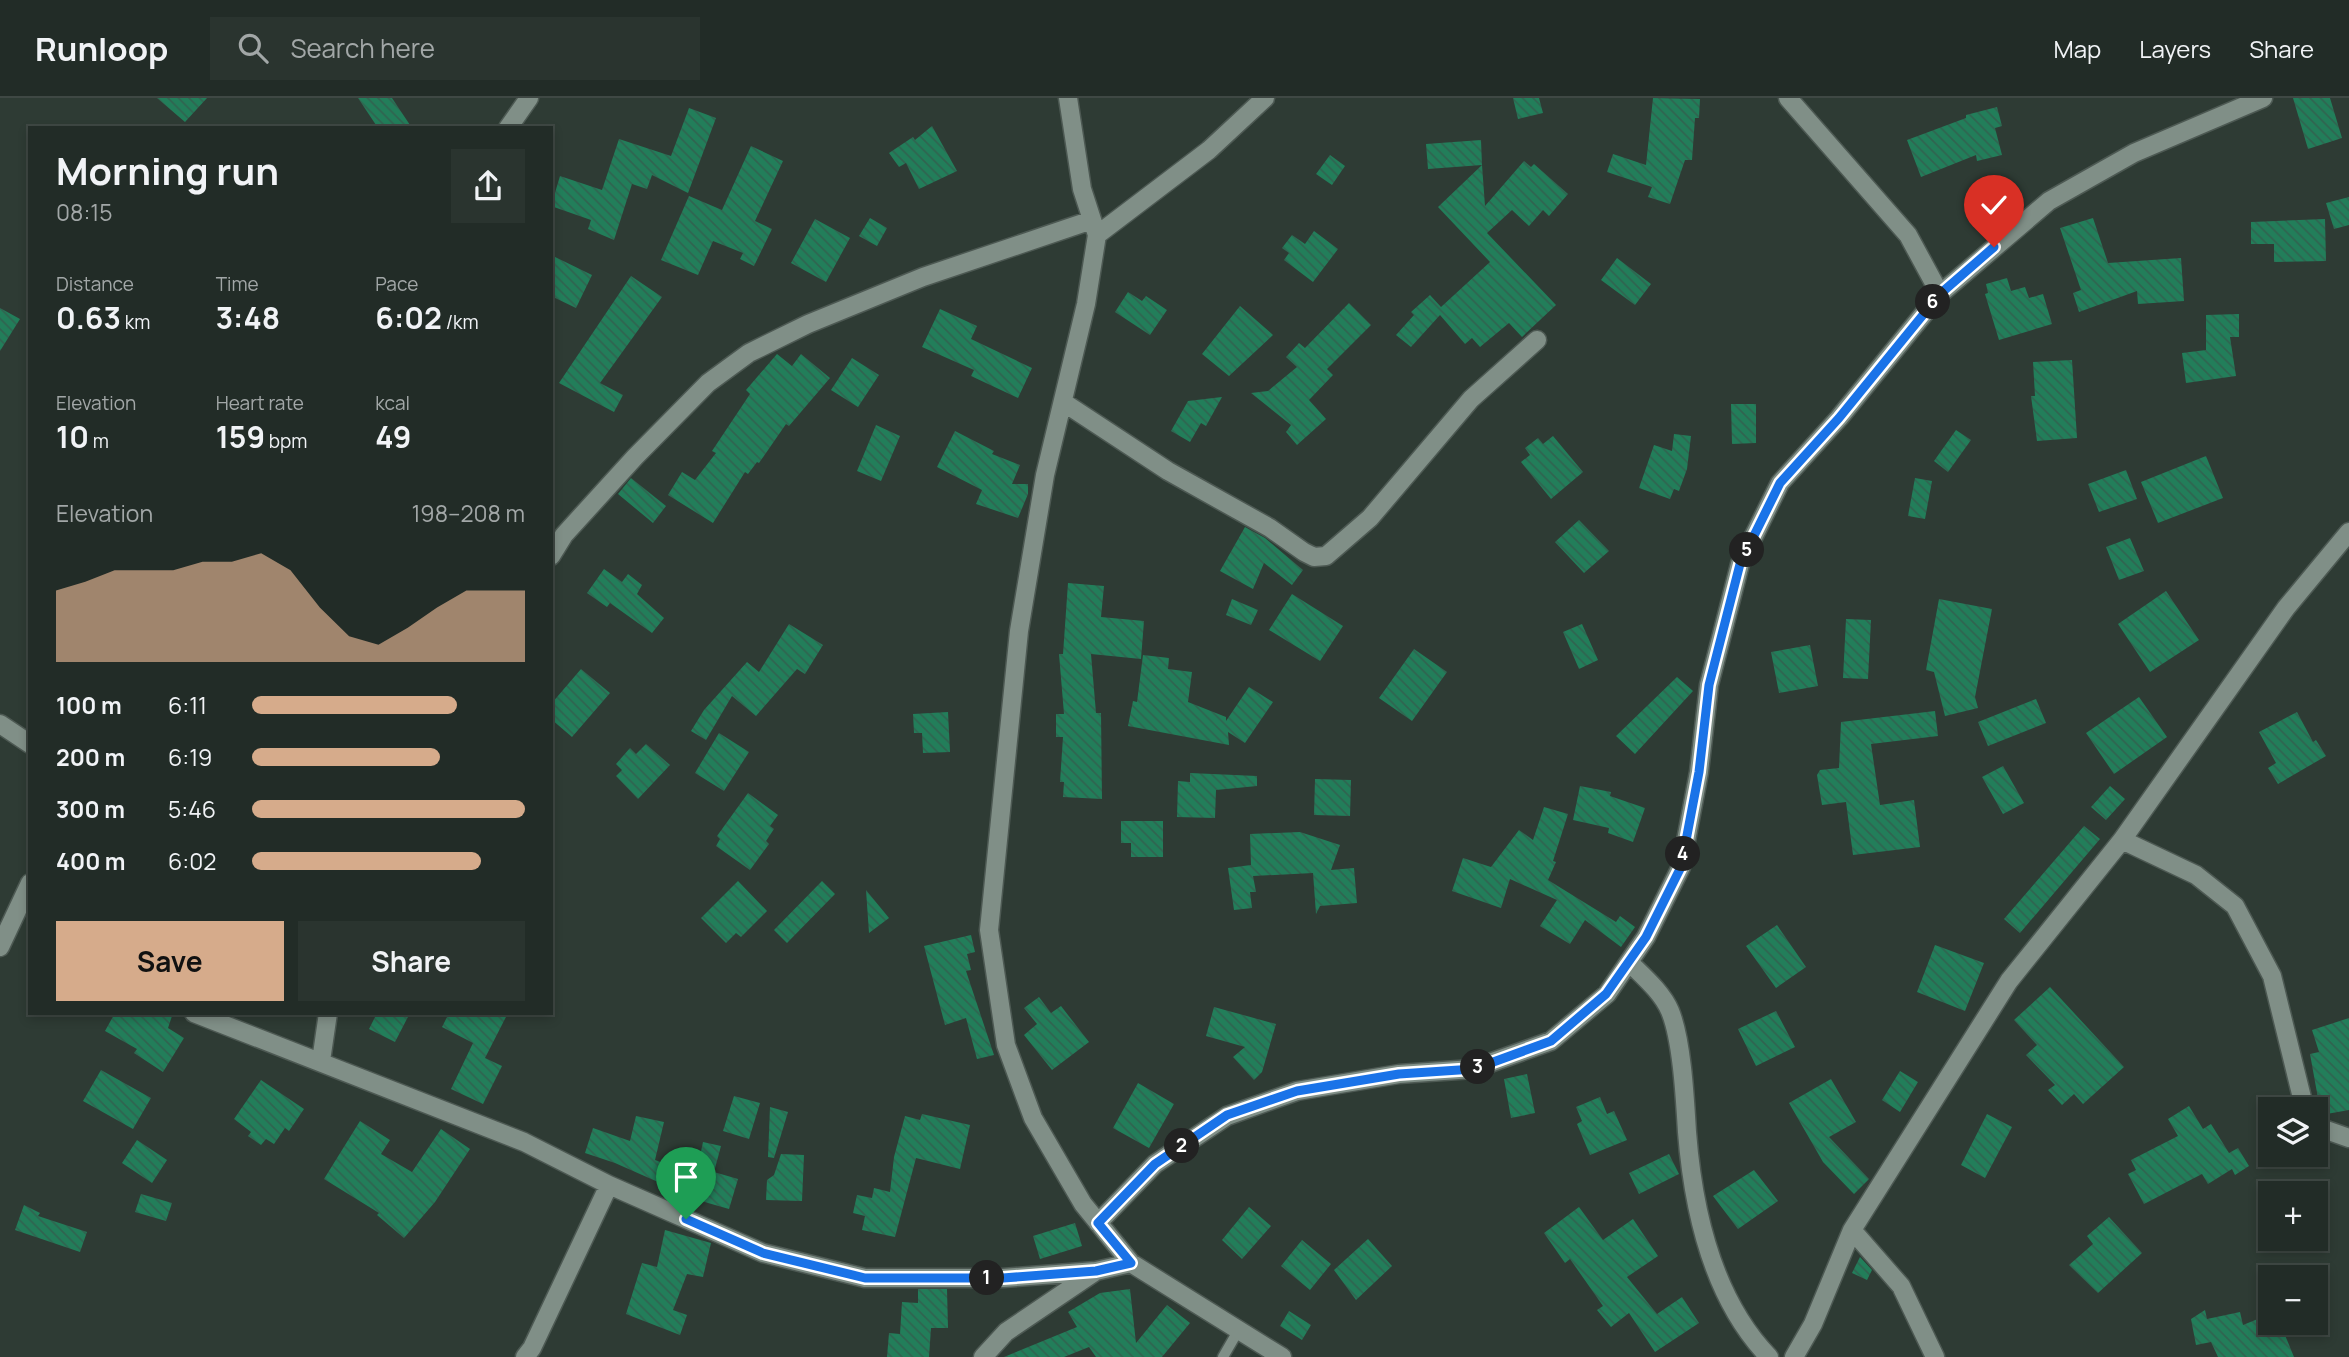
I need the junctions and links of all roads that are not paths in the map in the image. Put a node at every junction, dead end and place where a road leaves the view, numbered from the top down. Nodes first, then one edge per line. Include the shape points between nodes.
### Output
1 (529, 98) edge
2 (1068, 98) edge
3 (1265, 98) edge
4 (1788, 98) edge
5 (2263, 98) edge
6 (509, 126) edge
7 (1095, 227) junction
8 (1940, 294) junction
9 (1537, 340) dead end
10 (1063, 402) junction
11 (2349, 532) edge
12 (553, 553) edge
13 (0, 724) edge
14 (28, 743) edge
15 (2122, 840) junction
16 (28, 887) edge
17 (0, 947) edge
18 (1629, 962) junction
19 (199, 1015) edge
20 (328, 1015) edge
21 (320, 1061) junction
22 (2302, 1097) edge
23 (2328, 1131) edge
24 (2349, 1138) edge
25 (609, 1185) junction
26 (1098, 1223) junction
27 (1852, 1230) junction
28 (1131, 1263) junction
29 (1096, 1271) junction
30 (1238, 1331) junction
31 (525, 1357) edge
32 (983, 1357) edge
33 (1223, 1357) edge
34 (1282, 1357) edge
35 (1769, 1357) edge
36 (1794, 1357) edge
37 (1935, 1357) edge

1 - 6 street
2 - 7 street via 1082,189
3 - 7 street via 1209,150
4 - 8 street via 1908,236
5 - 8 street via 2134,153 2049,201
7 - 10 street via 1086,304
7 - 12 street via 923,278 749,353 708,383 635,457
8 - 18 street via 1780,483 1740,564 1709,685 1681,867
9 - 10 street via 1471,399 1370,519 1326,556 1304,552
10 - 26 street via 1045,475 1018,631 989,930 1006,1045 1033,1118
11 - 15 street via 2286,608
13 - 14 street
15 - 22 street via 2196,875 2235,906 2272,976
15 - 27 street via 2009,981
16 - 17 street
18 - 26 street via 1606,994 1551,1041 1474,1069 1399,1074 1297,1091 1227,1115 1155,1164
18 - 35 street via 1670,1011 1683,1077 1689,1163 1706,1243 1725,1290 1755,1343
19 - 21 street
20 - 21 street
21 - 25 street via 524,1142
23 - 24 street
25 - 29 street via 763,1253 865,1278 1003,1278
25 - 31 street
26 - 28 street
27 - 36 street via 1813,1324
27 - 37 street via 1900,1286
28 - 29 street
28 - 30 street
29 - 32 street via 1006,1332
30 - 33 lane
30 - 34 street

